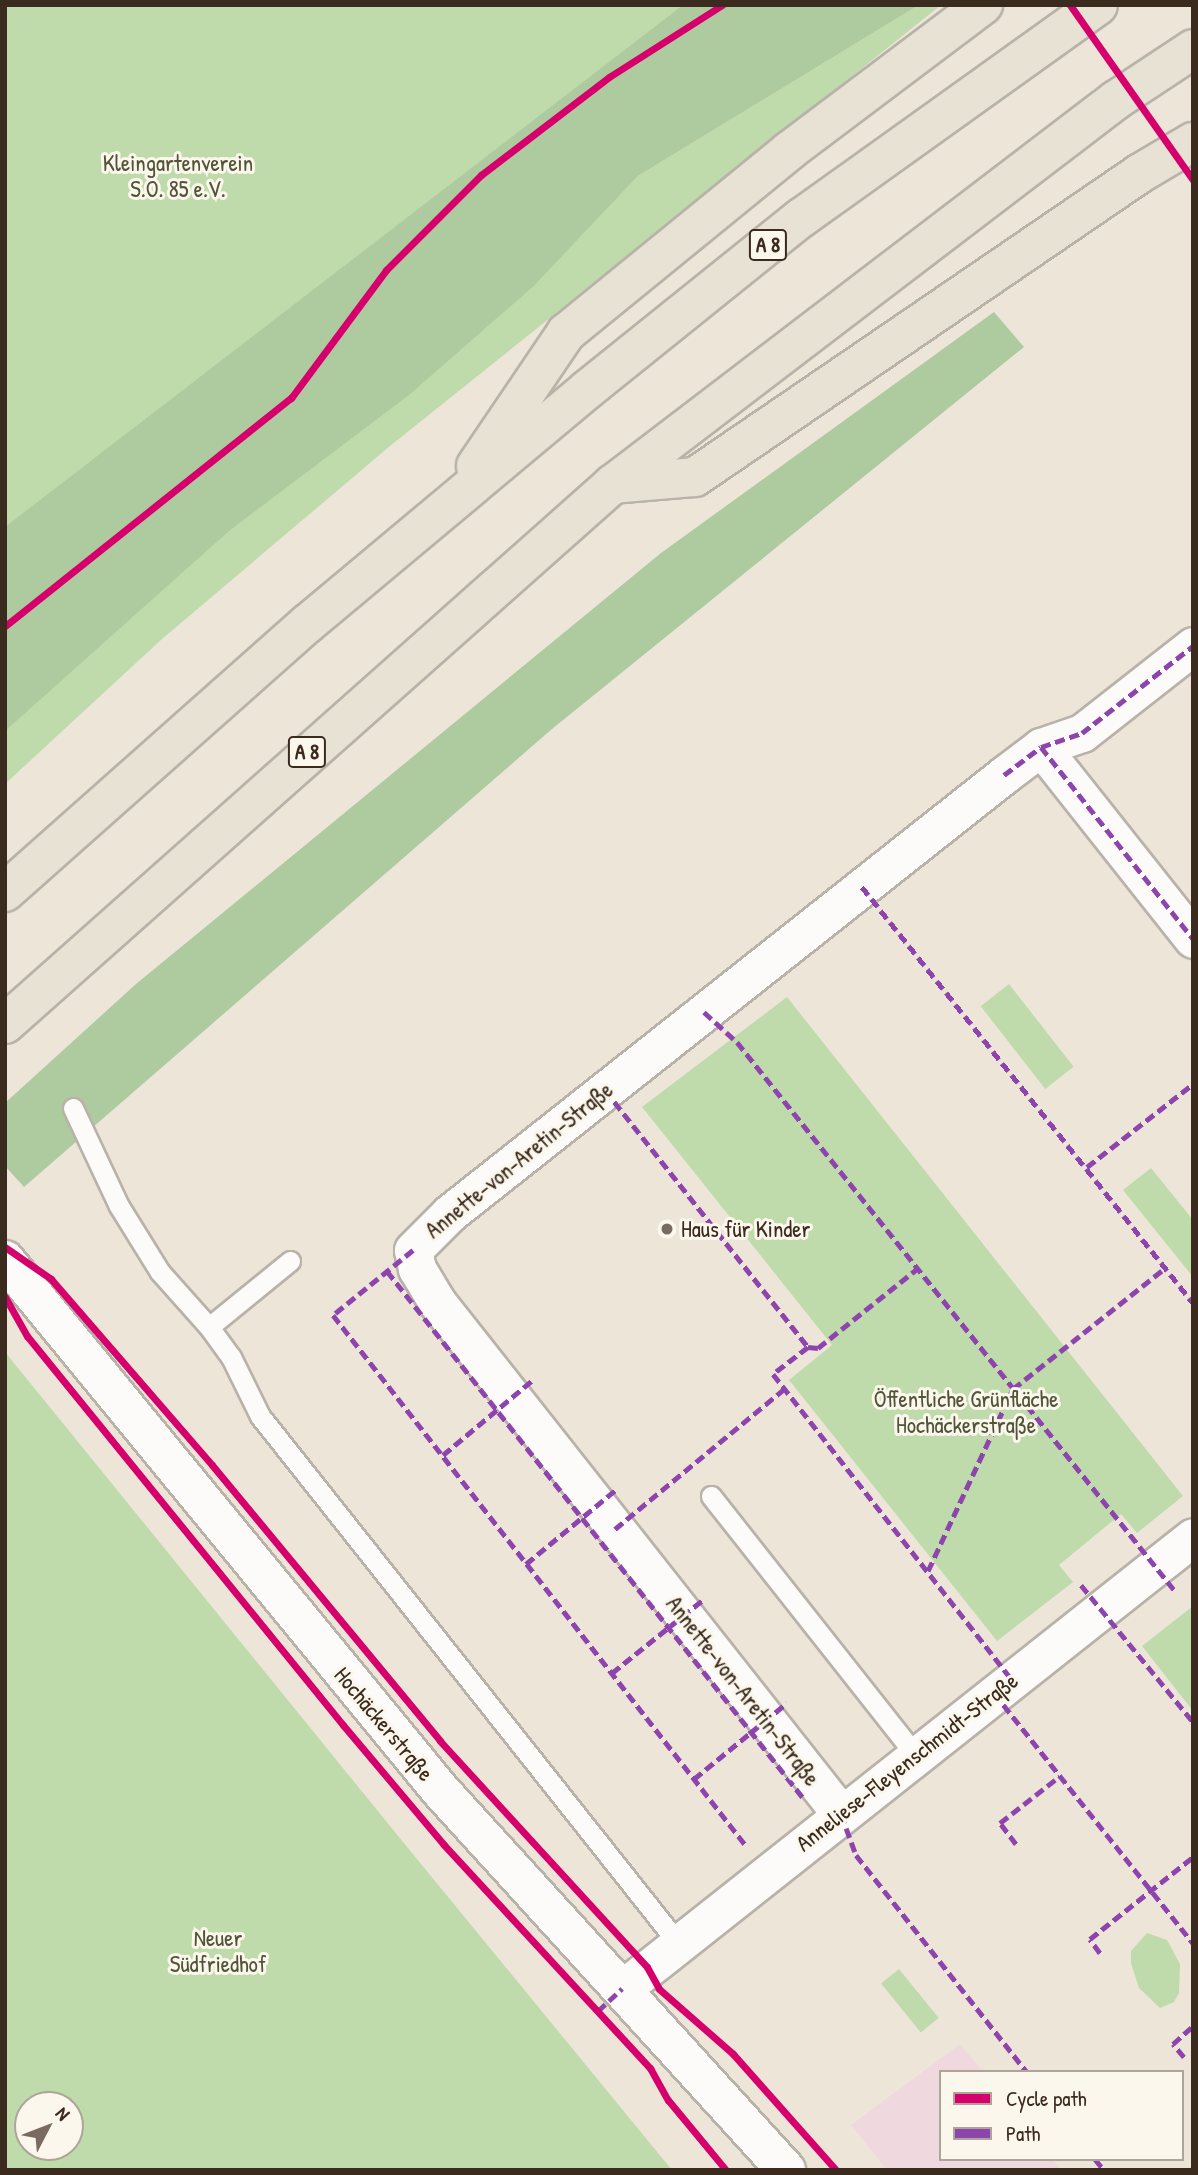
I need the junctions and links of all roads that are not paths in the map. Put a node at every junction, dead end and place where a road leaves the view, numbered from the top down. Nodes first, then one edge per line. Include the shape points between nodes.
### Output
1 (983, 5) edge
2 (1098, 5) edge
3 (958, 19) edge
4 (1193, 49) edge
5 (1193, 142) edge
6 (613, 484) junction
7 (452, 503) junction
8 (1193, 646) edge
9 (1041, 747) junction
10 (5, 892) edge
11 (1193, 939) edge
12 (5, 1024) edge
13 (73, 1108) dead end
14 (5, 1259) edge
15 (290, 1261) dead end
16 (209, 1327) junction
17 (711, 1496) dead end
18 (1193, 1537) edge
19 (915, 1756) junction
20 (841, 1814) junction
21 (678, 1942) junction
22 (622, 1989) junction
23 (786, 2170) edge

1 - 3 highway
2 - 7 highway, A 8 via 801,218
3 - 7 highway via 566,333
4 - 6 highway, A 8 via 1105,109
5 - 6 highway via 1139,174 695,477
6 - 12 highway, A 8
7 - 10 highway, A 8 via 296,633
8 - 9 street, Annette-von-Aretin-Straße via 1082,733
9 - 11 street
9 - 20 street, Annette-von-Aretin-Straße via 450,1213 413,1250 417,1269 437,1302
13 - 16 lane via 119,1206 160,1272
14 - 22 street, Hochäckerstraße via 371,1709
15 - 16 lane
16 - 21 lane via 231,1357 260,1416
17 - 19 lane
18 - 19 street, Anneliese-Fleyenschmidt-Straße
19 - 20 street, Anneliese-Fleyenschmidt-Straße
20 - 21 street, Anneliese-Fleyenschmidt-Straße
21 - 22 street, Anneliese-Fleyenschmidt-Straße
22 - 23 street, Hochäckerstraße

